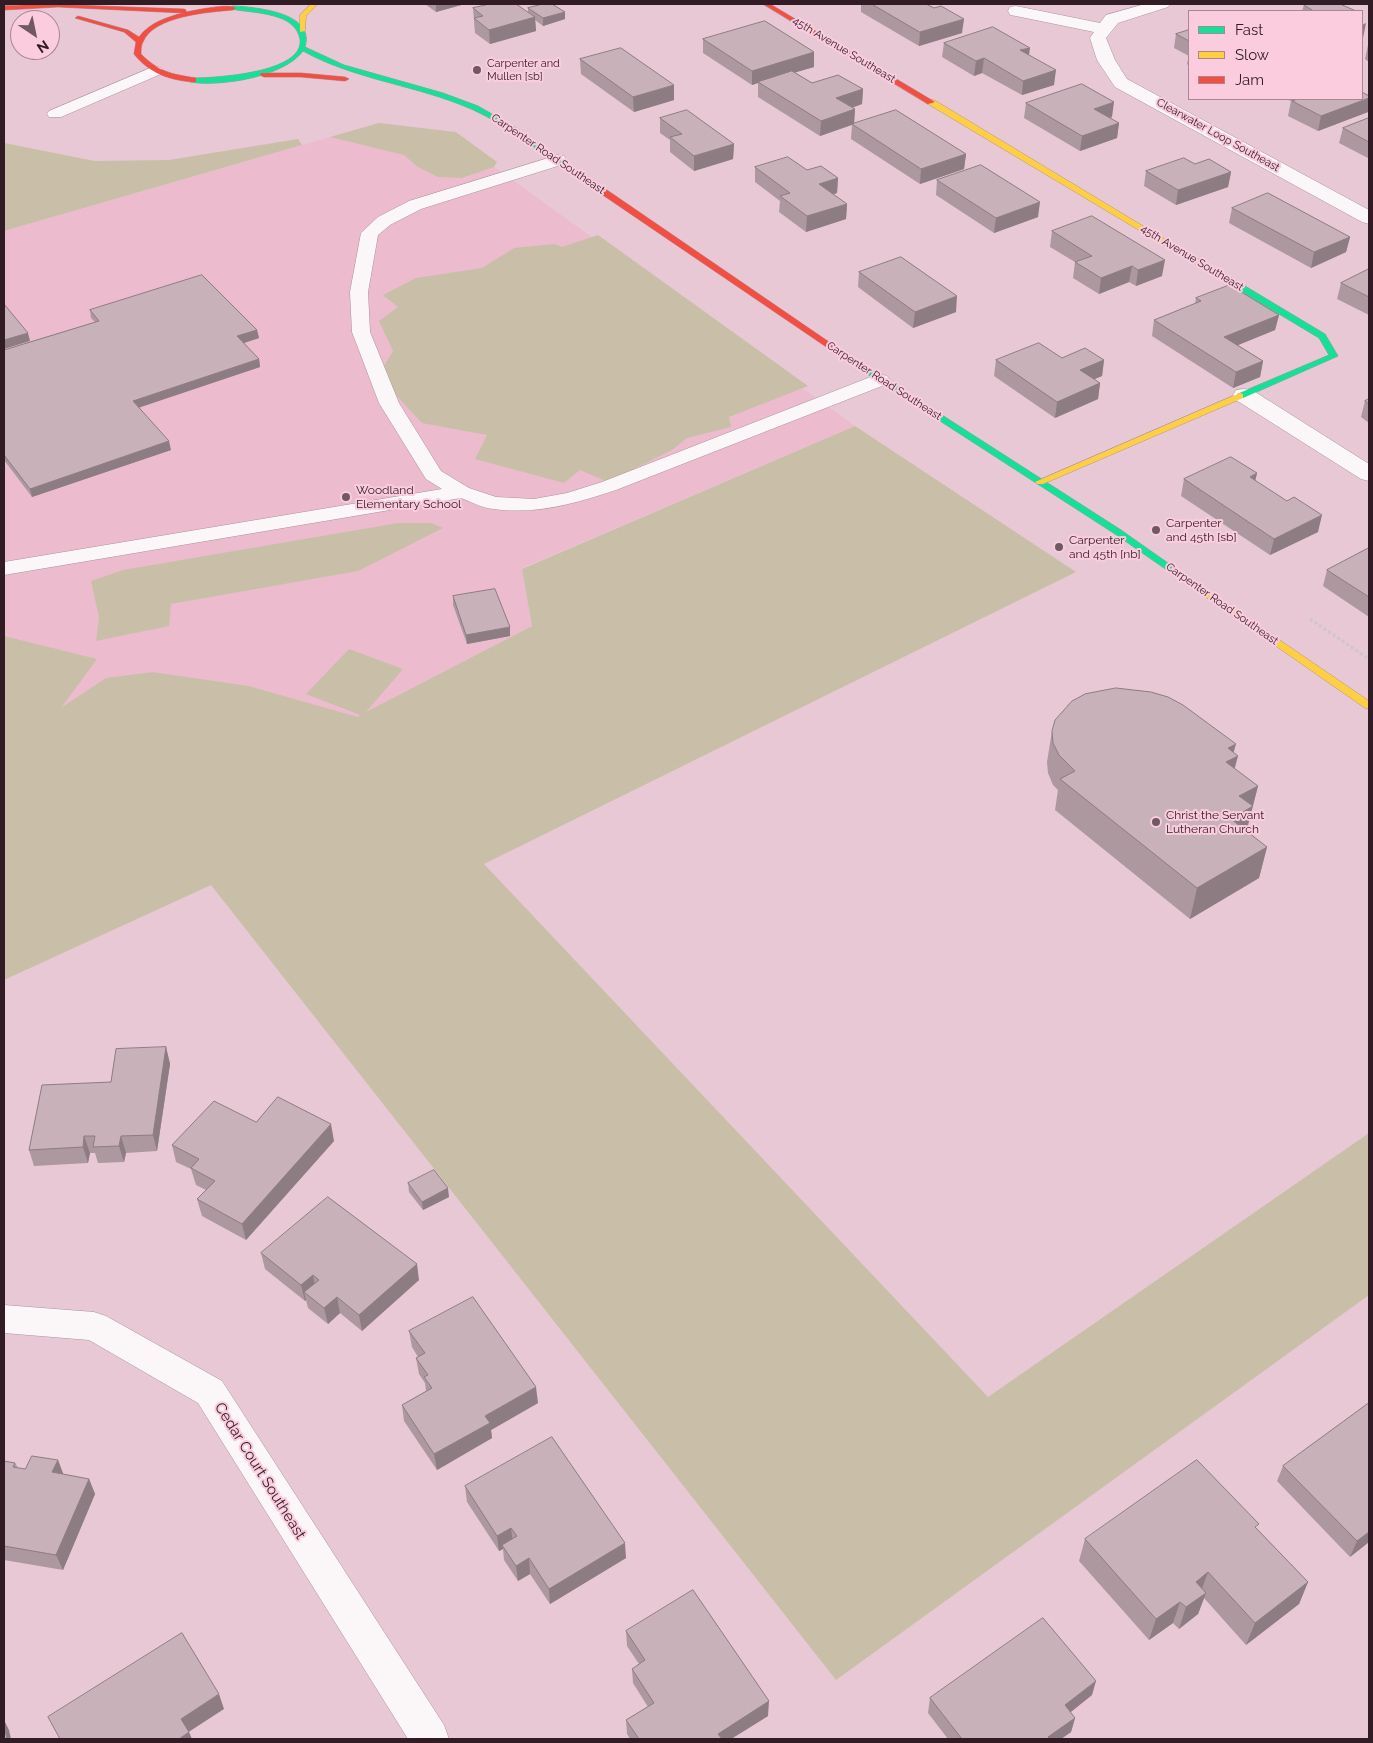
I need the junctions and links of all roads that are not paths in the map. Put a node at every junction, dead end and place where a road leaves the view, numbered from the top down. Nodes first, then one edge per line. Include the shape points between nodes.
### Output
1 (251, 4) edge
2 (315, 4) edge
3 (766, 4) edge
4 (1162, 4) edge
5 (58, 5) edge
6 (4, 8) edge
7 (233, 8) junction
8 (1016, 10) dead end
9 (195, 12) junction
10 (4, 18) edge
11 (1105, 28) junction
12 (302, 31) junction
13 (139, 42) junction
14 (302, 48) junction
15 (155, 71) junction
16 (252, 76) junction
17 (386, 84) junction
18 (55, 114) dead end
19 (558, 160) junction
20 (1369, 218) edge
21 (880, 380) junction
22 (1244, 395) junction
23 (1369, 474) edge
24 (1040, 482) junction
25 (462, 492) junction
26 (4, 569) edge
27 (1369, 706) edge
28 (4, 1319) edge
29 (430, 1739) edge

1 - 7 street
2 - 12 street via 303,15
3 - 22 street, 45th Avenue Southeast via 1322,336 1334,356
4 - 11 street via 1112,19
5 - 6 street
5 - 9 street
7 - 9 street
7 - 12 street via 283,16
8 - 11 street
9 - 13 street via 160,24
10 - 13 street via 81,18 126,31
11 - 20 street, Clearwater Loop Southeast via 1098,38 1106,60 1121,83
12 - 14 street
13 - 15 street via 137,54 140,60
14 - 16 street via 281,65
14 - 17 street, Carpenter Road Southeast via 354,75
15 - 16 street via 192,80
15 - 18 lane
16 - 17 street, Carpenter Road Southeast via 300,75
17 - 19 street, Carpenter Road Southeast via 450,98 494,117
19 - 21 street, Carpenter Road Southeast
19 - 25 lane via 415,205 384,221 370,233 359,292 361,332 389,403 432,475
21 - 24 street, Carpenter Road Southeast
21 - 25 lane via 571,498 534,505 494,503
22 - 23 street
22 - 24 street, 45th Avenue Southeast
24 - 27 street, Carpenter Road Southeast via 1118,532
25 - 26 lane
28 - 29 street, Cedar Court Southeast via 94,1326 210,1392

